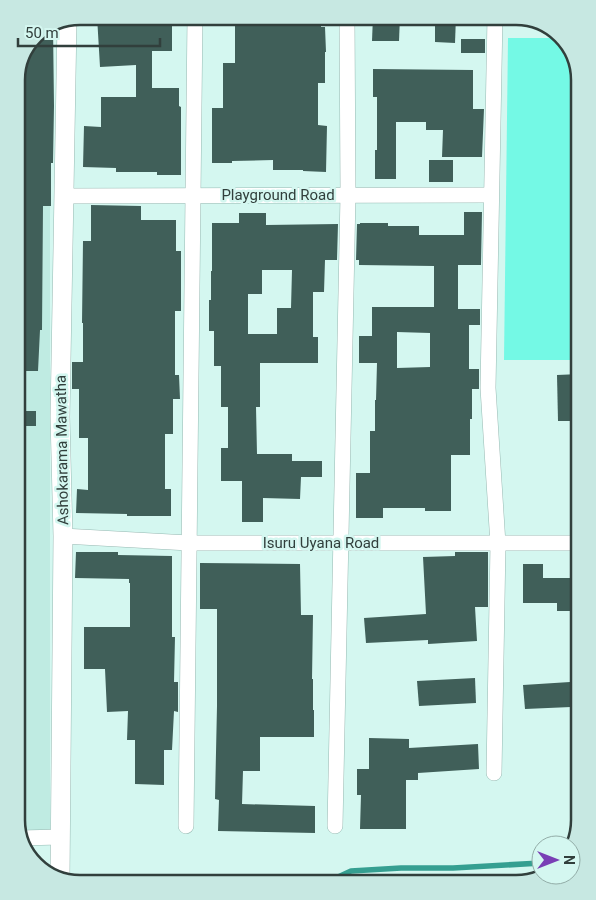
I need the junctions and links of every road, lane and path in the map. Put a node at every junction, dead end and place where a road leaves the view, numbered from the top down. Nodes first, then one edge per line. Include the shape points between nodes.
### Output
1 (195, 25) edge
2 (347, 25) edge
3 (495, 25) edge
4 (67, 27) edge
5 (192, 195) junction
6 (348, 195) junction
7 (491, 195) junction
8 (64, 196) junction
9 (63, 536) junction
10 (189, 543) junction
11 (340, 543) junction
12 (571, 543) edge
13 (498, 544) junction
14 (494, 773) dead end
15 (186, 826) dead end
16 (335, 826) dead end
17 (60, 837) junction
18 (28, 838) edge
19 (60, 871) edge

1 - 5 street
2 - 6 street
3 - 7 street
4 - 8 street, Ashokarama Mawatha
5 - 6 street, Playground Road
5 - 8 street, Playground Road
5 - 10 street
6 - 7 street, Playground Road
6 - 11 street
7 - 13 street via 488,388
8 - 9 street, Ashokarama Mawatha via 60,417
9 - 10 street, Isuru Uyana Road
9 - 17 street, Ashokarama Mawatha
10 - 11 street, Isuru Uyana Road
10 - 15 street
11 - 13 street, Isuru Uyana Road
11 - 16 street
12 - 13 street, Isuru Uyana Road
13 - 14 street
17 - 18 street
17 - 19 street, Ashokarama Mawatha

